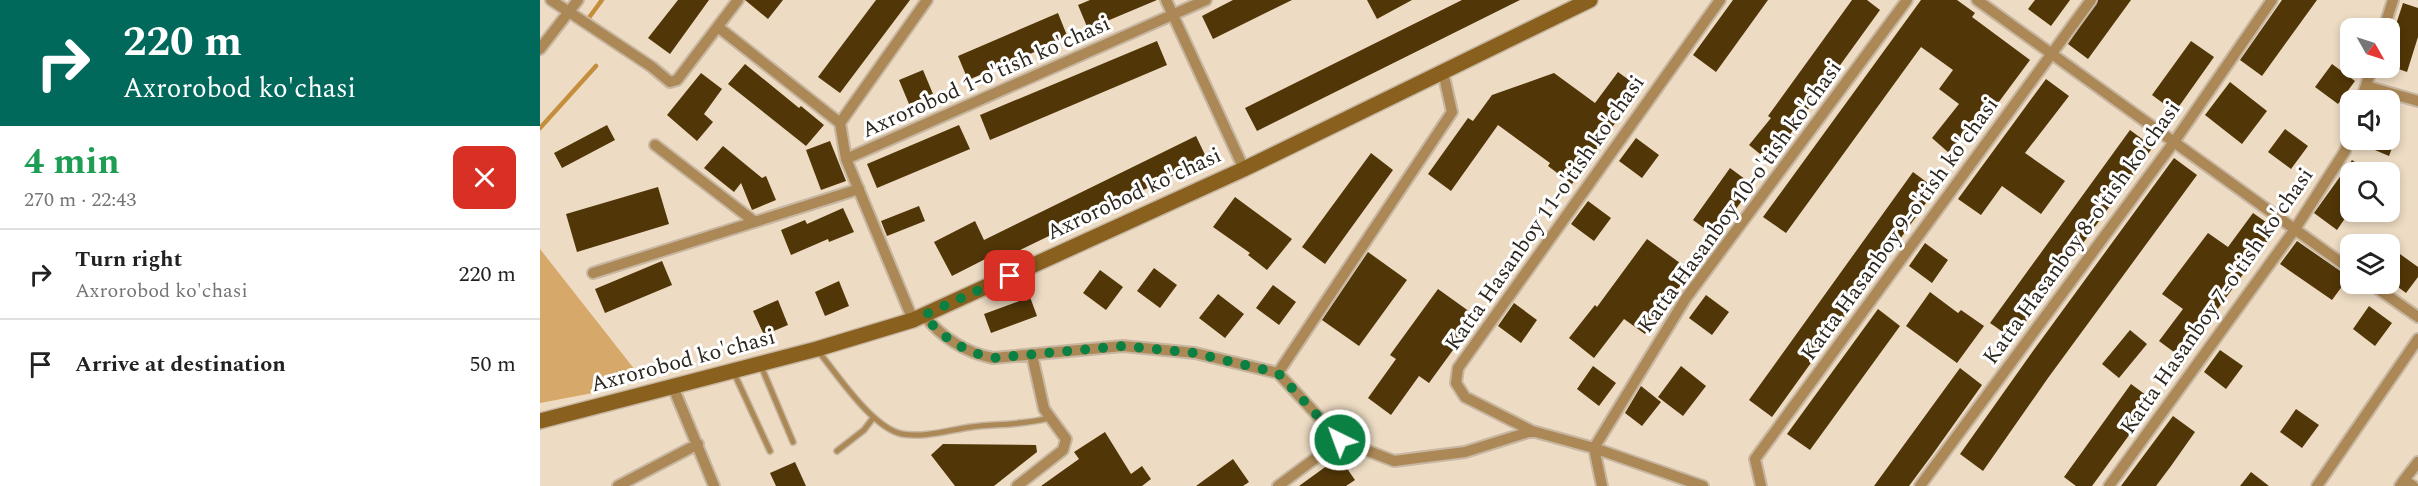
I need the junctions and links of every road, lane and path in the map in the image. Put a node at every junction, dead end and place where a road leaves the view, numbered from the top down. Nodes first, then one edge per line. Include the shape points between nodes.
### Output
1 (552, 0) edge
2 (578, 0) edge
3 (738, 0) edge
4 (927, 0) edge
5 (1166, 0) edge
6 (1206, 0) edge
7 (1590, 0) edge
8 (1720, 0) edge
9 (1907, 0) edge
10 (1977, 0) edge
11 (2091, 0) edge
12 (2272, 0) edge
13 (2393, 0) edge
14 (568, 13) junction
15 (1174, 16) junction
16 (2387, 18) edge
17 (718, 27) junction
18 (540, 49) edge
19 (2052, 55) junction
20 (1443, 72) junction
21 (2369, 78) edge
22 (2366, 86) junction
23 (2365, 90) edge
24 (2418, 101) edge
25 (840, 123) junction
26 (2174, 142) junction
27 (656, 146) dead end
28 (2345, 150) edge
29 (846, 159) junction
30 (1244, 169) junction
31 (859, 189) junction
32 (755, 222) junction
33 (2295, 230) junction
34 (2340, 262) edge
35 (593, 273) dead end
36 (2385, 294) edge
37 (919, 317) junction
38 (2418, 317) edge
39 (2418, 339) edge
40 (817, 349) junction
41 (1032, 356) junction
42 (761, 364) junction
43 (734, 371) junction
44 (1278, 373) junction
45 (674, 387) junction
46 (873, 418) junction
47 (1049, 418) junction
48 (540, 421) edge
49 (1532, 431) junction
50 (1340, 440) junction
51 (793, 442) dead end
52 (698, 444) junction
53 (1594, 447) junction
54 (770, 451) dead end
55 (837, 451) dead end
56 (2418, 462) edge
57 (2406, 484) edge
58 (618, 486) edge
59 (714, 486) edge
60 (1017, 486) edge
61 (1278, 486) edge
62 (1602, 486) edge
63 (1703, 486) edge
64 (1761, 486) edge
65 (1920, 486) edge
66 (2109, 486) edge
67 (2317, 486) edge

1 - 14 street
2 - 14 street
3 - 17 street
4 - 25 street
5 - 15 street
6 - 15 street, Axrorobod 1-o'tish ko'chasi
7 - 20 street, Axrorobod ko'chasi
8 - 49 street, Katta Hasanboy 11-o'tish ko'chasi via 1458,368 1456,383 1465,397
9 - 53 street, Katta Hasanboy 10-o'tish ko'chasi via 1686,298
10 - 19 street
11 - 19 street, Katta Hasanboy 9-o'tish ko'chasi
12 - 26 street, Katta Hasanboy 8-o'tish ko'chasi
13 - 16 street
14 - 17 street via 670,82 678,80
14 - 18 street
15 - 29 street, Axrorobod 1-o'tish ko'chasi
15 - 30 street
17 - 25 street
19 - 26 street
19 - 64 street, Katta Hasanboy 9-o'tish ko'chasi via 1755,459
20 - 30 street, Axrorobod ko'chasi
20 - 44 street via 1452,112
21 - 22 street
22 - 23 street
22 - 24 street
25 - 29 street
26 - 33 street
26 - 65 street, Katta Hasanboy 8-o'tish ko'chasi
27 - 32 street
28 - 33 street, Katta Hasanboy 7-o'tish ko'chasi
29 - 31 street
30 - 37 street, Axrorobod ko'chasi
31 - 32 street
31 - 37 street
32 - 35 street
33 - 34 street
33 - 66 street, Katta Hasanboy 7-o'tish ko'chasi
36 - 38 street
37 - 40 street, Axrorobod ko'chasi
37 - 41 street via 980,356
39 - 67 street
40 - 42 street, Axrorobod ko'chasi
40 - 46 lane
41 - 44 street via 1123,346 1195,353
41 - 47 street
42 - 43 street, Axrorobod ko'chasi
42 - 51 lane
43 - 45 street, Axrorobod ko'chasi
43 - 54 lane
44 - 50 street
45 - 48 street, Axrorobod ko'chasi
45 - 52 street
46 - 47 lane via 900,433 918,435
46 - 55 lane
47 - 60 street via 1066,439 1063,450
49 - 50 street via 1465,452 1394,461
49 - 53 street, Katta Hasanboy 11-o'tish ko'chasi
50 - 61 street
52 - 58 street
52 - 59 street
53 - 62 street
53 - 63 street, Katta Hasanboy 11-o'tish ko'chasi
56 - 57 street

